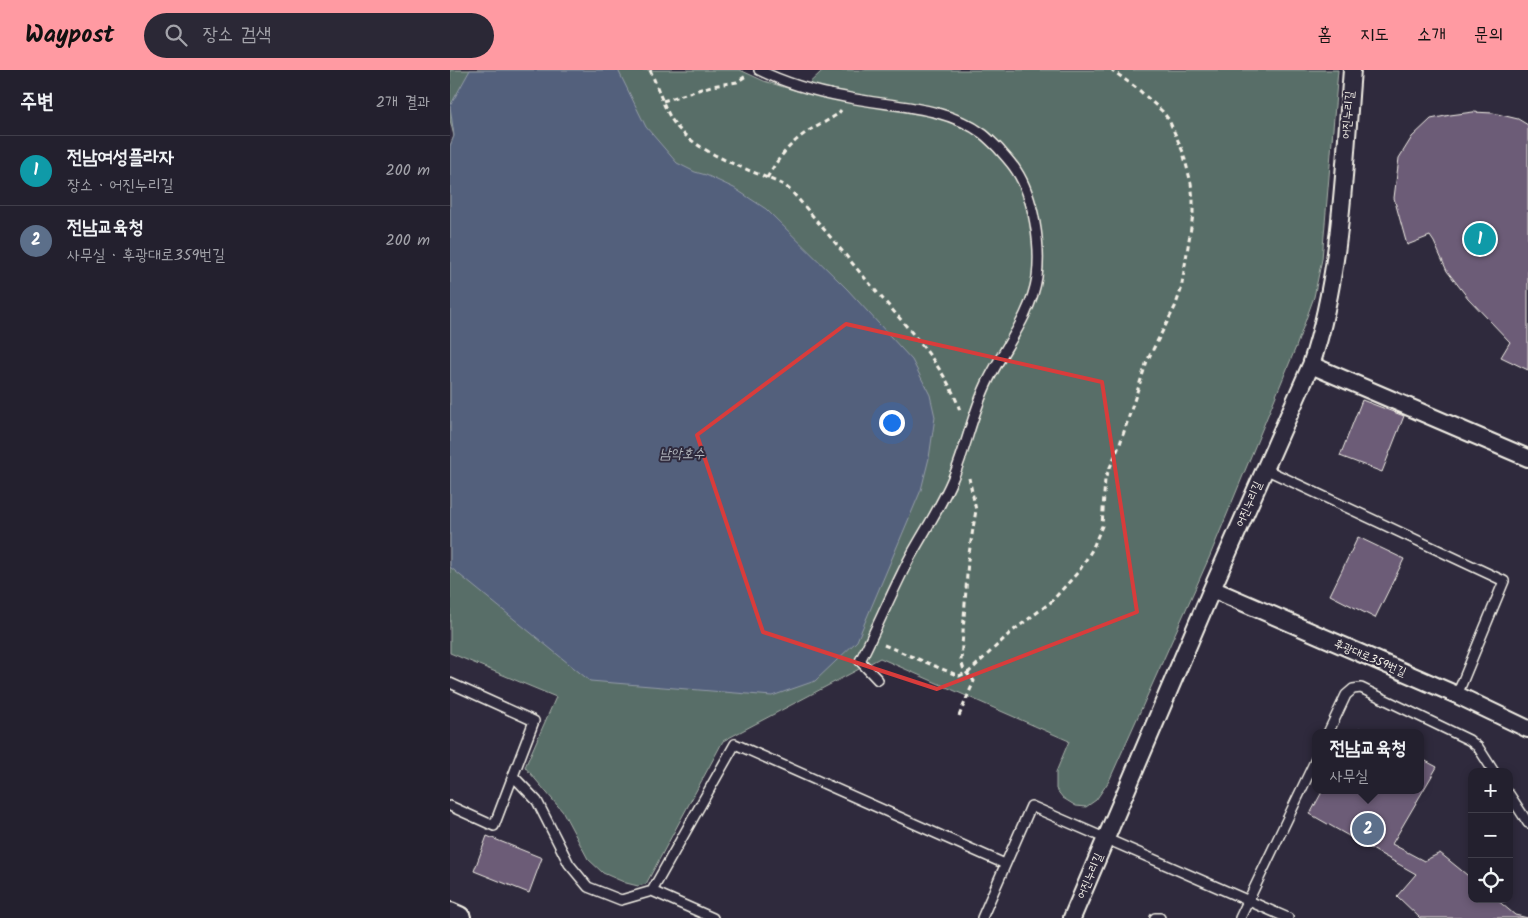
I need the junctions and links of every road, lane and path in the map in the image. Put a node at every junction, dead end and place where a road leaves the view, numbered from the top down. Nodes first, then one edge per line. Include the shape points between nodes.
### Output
1 (650, 70) edge
2 (759, 70) edge
3 (1112, 70) edge
4 (1352, 70) edge
5 (747, 74) dead end
6 (845, 97) junction
7 (663, 101) junction
8 (768, 178) junction
9 (1311, 364) junction
10 (968, 438) junction
11 (961, 458) junction
12 (1528, 458) edge
13 (1265, 469) junction
14 (1212, 590) junction
15 (872, 639) junction
16 (966, 673) junction
17 (878, 680) dead end
18 (450, 683) edge
19 (1456, 695) junction
20 (959, 716) dead end
21 (1528, 728) edge
22 (1330, 729) edge
23 (1312, 768) edge
24 (1491, 768) edge
25 (513, 776) junction
26 (1513, 800) edge
27 (450, 806) edge
28 (1528, 823) edge
29 (1106, 838) junction
30 (1005, 864) junction
31 (652, 891) junction
32 (1248, 900) junction
33 (450, 914) edge
34 (459, 918) edge
35 (713, 918) edge
36 (982, 918) edge
37 (1072, 918) edge
38 (1155, 918) edge
39 (1160, 918) edge
40 (1240, 918) edge
41 (1288, 918) edge

1 - 7 path
2 - 6 lane
3 - 16 path via 1162,111 1182,152 1193,199 1181,290 1147,361 1105,479 1102,526 1092,550 1064,589
4 - 9 street, 어진누리길 via 1338,230 1320,336
5 - 7 path via 737,82 711,86
6 - 8 path via 838,114 794,143
6 - 10 lane via 943,114 971,126 984,134 1016,170 1029,198 1037,242 1035,285 1024,315 985,387
7 - 8 path via 674,123 686,136 708,152
8 - 10 path via 791,190 928,354 956,398
9 - 12 street
9 - 13 street, 어진누리길
10 - 11 lane
11 - 15 lane via 941,506 907,563
11 - 16 path via 968,472 976,510 968,560 962,639 961,661
13 - 14 street, 어진누리길
13 - 19 lane via 1504,581
14 - 19 street, 후광대로359번길
14 - 29 street, 어진누리길
15 - 16 path via 958,676
15 - 17 lane via 860,661
16 - 20 path via 974,681
18 - 25 lane via 534,721
19 - 21 street, 후광대로359번길
22 - 24 lane via 1346,695 1361,688 1469,740 1478,747
23 - 32 lane
25 - 27 lane via 494,826
25 - 31 lane via 537,801 569,864 588,887 621,900
26 - 28 lane
29 - 30 lane via 1031,806
29 - 32 lane
29 - 37 street, 어진누리길
30 - 31 lane via 735,744
30 - 36 lane
31 - 35 lane
32 - 40 lane
32 - 41 lane
33 - 34 street
38 - 39 lane

